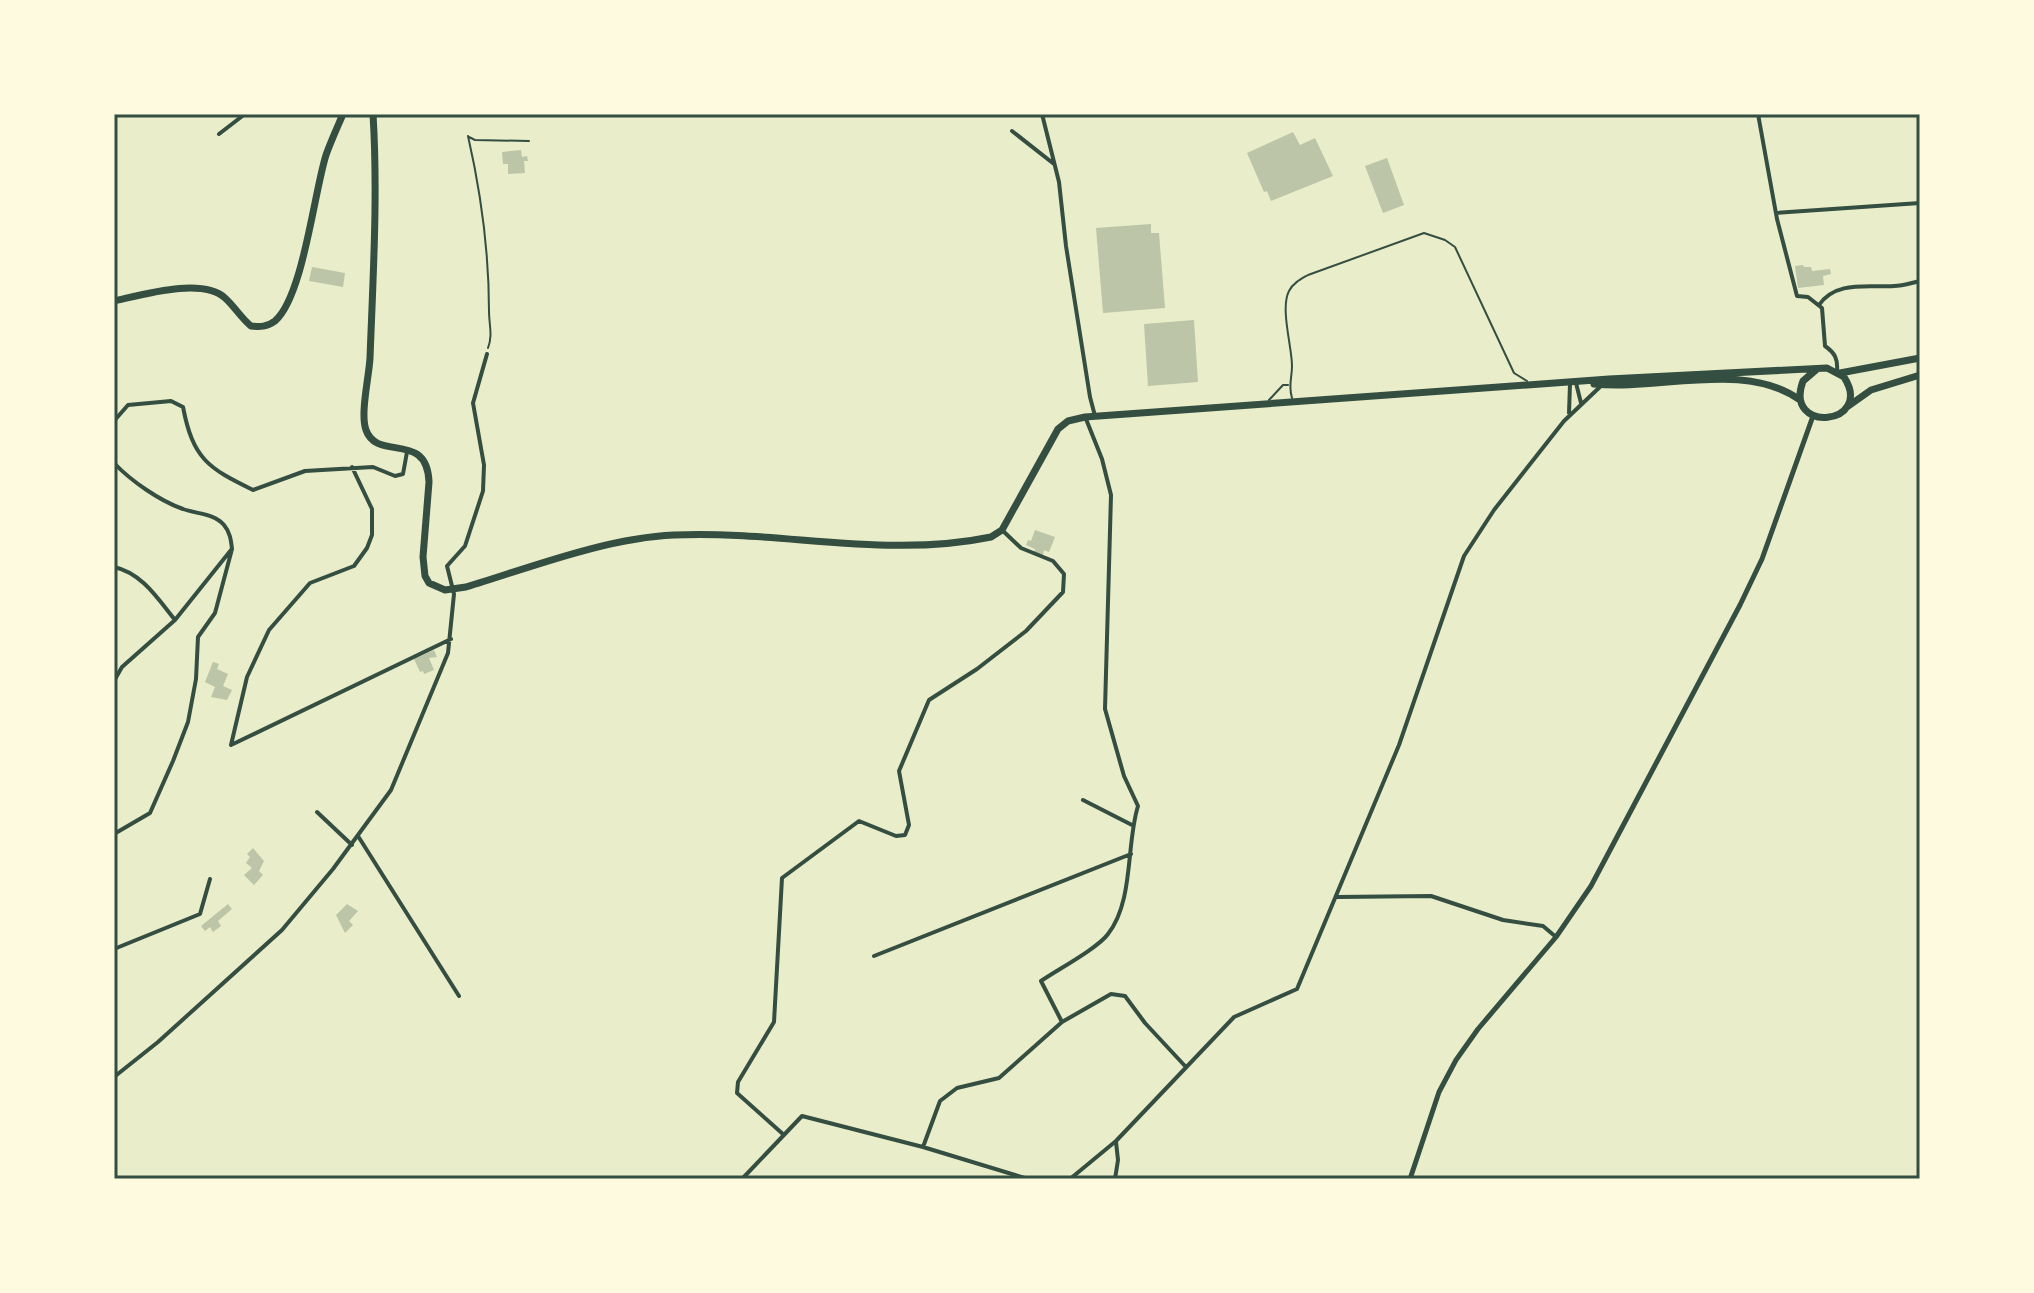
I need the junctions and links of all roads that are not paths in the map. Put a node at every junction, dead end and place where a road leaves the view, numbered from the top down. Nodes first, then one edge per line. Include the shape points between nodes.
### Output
1 (245, 114) edge
2 (343, 114) edge
3 (373, 114) edge
4 (1042, 114) edge
5 (1758, 114) edge
6 (1012, 131) dead end
7 (219, 134) dead end
8 (1055, 165) junction
9 (1920, 203) edge
10 (1776, 213) junction
11 (1920, 281) edge
12 (114, 301) edge
13 (1819, 305) junction
14 (487, 354) road end
15 (1920, 358) edge
16 (1817, 369) junction
17 (1838, 372) junction
18 (1920, 375) edge
19 (1577, 383) junction
20 (1289, 385) junction
21 (1602, 385) junction
22 (1535, 386) junction
23 (1800, 400) junction
24 (1296, 402) junction
25 (1581, 403) junction
26 (1264, 404) junction
27 (1845, 409) junction
28 (1569, 415) junction
29 (1095, 416) junction
30 (1813, 416) junction
31 (1085, 417) junction
32 (114, 421) edge
33 (407, 449) junction
34 (114, 463) edge
35 (352, 467) junction
36 (1002, 530) junction
37 (232, 549) junction
38 (114, 567) edge
39 (454, 589) junction
40 (175, 620) junction
41 (451, 639) junction
42 (114, 681) edge
43 (1083, 800) dead end
44 (317, 812) dead end
45 (1132, 825) junction
46 (114, 834) edge
47 (358, 836) junction
48 (352, 845) junction
49 (1131, 854) junction
50 (210, 879) dead end
51 (1337, 897) junction
52 (1556, 937) junction
53 (114, 949) edge
54 (874, 956) dead end
55 (459, 996) dead end
56 (1062, 1022) junction
57 (1185, 1066) junction
58 (114, 1077) edge
59 (784, 1135) junction
60 (1116, 1141) junction
61 (923, 1147) junction
62 (742, 1179) edge
63 (1028, 1179) edge
64 (1070, 1179) edge
65 (1115, 1179) edge
66 (1410, 1179) edge

1 - 7 street
2 - 12 main road via 327,154 289,300 273,323 251,326 225,298 203,289
3 - 33 main road via 376,163 365,423 370,439
4 - 8 street
5 - 10 street
6 - 8 street
8 - 29 street
9 - 10 street
10 - 13 street via 1797,296
11 - 13 street via 1840,290
13 - 17 street via 1825,346 1837,359
14 - 39 street via 473,403 484,487 465,546 447,566
15 - 17 main road
16 - 17 main road
16 - 19 main road
16 - 23 main road via 1803,381
17 - 27 main road via 1850,392
18 - 27 main road via 1871,390
19 - 21 main road
19 - 22 main road
19 - 25 street
19 - 28 street
20 - 22 lane via 1289,289 1308,275 1424,233 1455,247 1514,373
20 - 24 lane
20 - 26 lane
21 - 23 main road via 1750,380 1779,386
21 - 25 street
22 - 24 main road
23 - 30 main road
24 - 26 main road
25 - 28 street
26 - 29 main road
27 - 30 main road via 1828,419
28 - 51 street via 1464,556 1399,745
29 - 31 main road
30 - 52 street via 1740,605 1591,886
31 - 36 main road via 1058,429
31 - 45 street via 1111,495 1105,709 1138,806
32 - 35 street via 128,405 171,401 183,407 188,436 215,471 253,490 305,471
33 - 35 street via 403,474
33 - 39 main road via 428,469 425,576 436,587
34 - 37 street via 181,509 223,524
35 - 41 street via 372,509 367,548 354,566 310,583 269,630 247,677 231,745
36 - 39 main road via 991,537 915,546 672,535 624,541
36 - 59 street via 1021,548 1053,561 1064,574 1063,592 1026,631 929,700 899,771 909,825 905,835 859,821 782,878 774,1022 738,1082 737,1093
37 - 40 street
37 - 46 street via 215,613 198,637 194,693 173,761 150,813
38 - 40 street via 129,570 149,587
39 - 41 street
40 - 42 street via 122,667
41 - 47 street via 398,778
43 - 45 street
44 - 48 street
45 - 49 street
47 - 48 street
47 - 55 street
48 - 58 street via 253,959
49 - 54 street
49 - 56 street via 1120,912 1107,936 1041,981
50 - 53 street via 200,914
51 - 52 street via 1431,896 1503,920 1543,926
51 - 57 street via 1297,989 1234,1017
52 - 66 street via 1456,1060 1439,1092
56 - 57 street via 1111,994 1125,996
56 - 61 street via 999,1078 957,1088 940,1101
57 - 60 street
59 - 61 street via 802,1116
59 - 62 street
60 - 64 street
60 - 65 street
61 - 63 street

